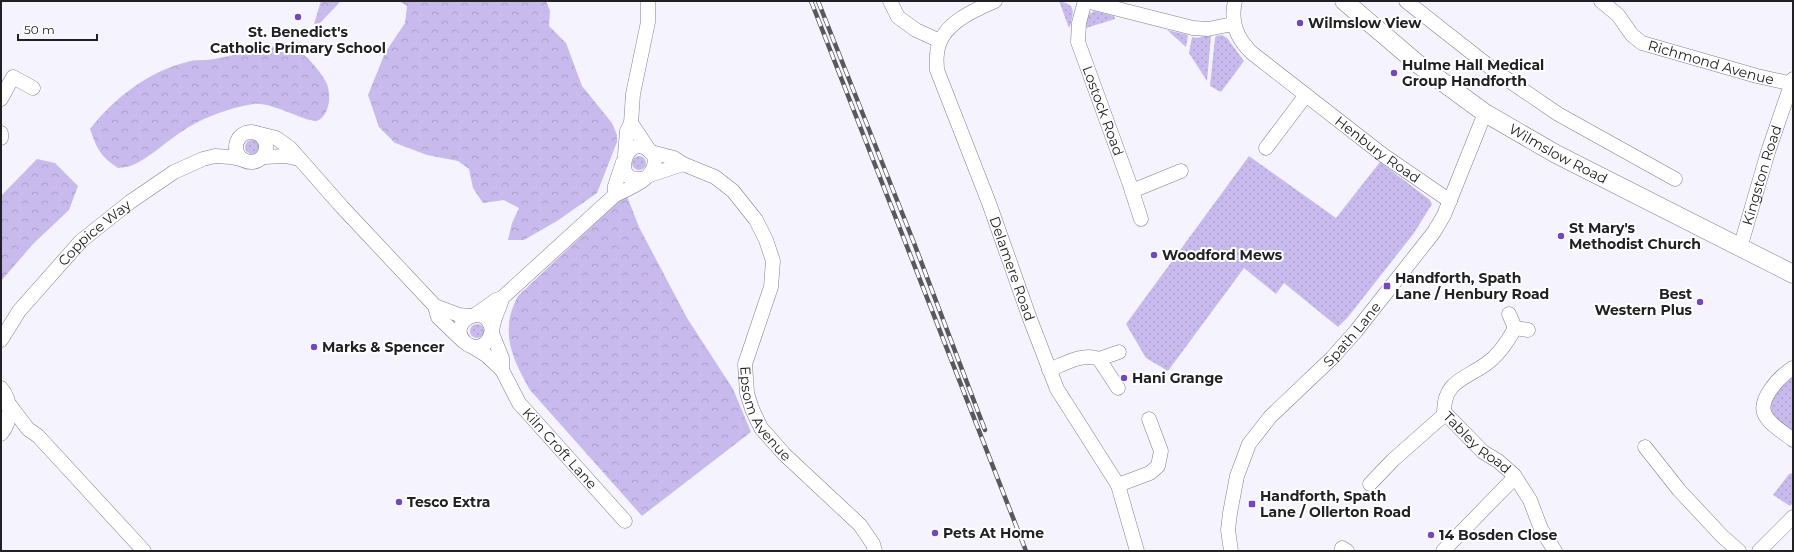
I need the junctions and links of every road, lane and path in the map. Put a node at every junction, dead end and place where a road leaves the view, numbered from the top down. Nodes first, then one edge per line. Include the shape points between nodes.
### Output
1 (648, 1) edge
2 (890, 1) edge
3 (995, 1) edge
4 (1086, 1) edge
5 (1235, 1) edge
6 (1344, 1) edge
7 (1406, 1) edge
8 (1601, 1) edge
9 (1233, 24) junction
10 (940, 41) junction
11 (1793, 82) edge
12 (33, 88) dead end
13 (1306, 95) junction
14 (1, 99) edge
15 (1485, 113) junction
16 (631, 123) junction
17 (1, 133) edge
18 (260, 134) junction
19 (1, 138) edge
20 (238, 139) junction
21 (1266, 148) dead end
22 (650, 151) junction
23 (215, 156) junction
24 (263, 157) junction
25 (298, 159) junction
26 (624, 159) junction
27 (244, 160) junction
28 (683, 164) junction
29 (1181, 171) dead end
30 (648, 176) junction
31 (1675, 178) dead end
32 (1132, 191) junction
33 (615, 195) junction
34 (1450, 201) junction
35 (1141, 219) dead end
36 (1740, 248) junction
37 (1793, 274) edge
38 (502, 298) junction
39 (435, 306) junction
40 (1509, 314) dead end
41 (473, 315) junction
42 (492, 332) junction
43 (1, 340) edge
44 (469, 344) junction
45 (1119, 352) dead end
46 (1099, 359) junction
47 (1793, 368) edge
48 (502, 370) junction
49 (1049, 370) junction
50 (1, 388) edge
51 (1118, 388) dead end
52 (9, 404) junction
53 (1446, 414) junction
54 (1149, 419) dead end
55 (28, 428) junction
56 (2, 433) edge
57 (1793, 440) edge
58 (1645, 447) dead end
59 (1515, 477) junction
60 (1370, 484) dead end
61 (1118, 486) junction
62 (1793, 517) edge
63 (625, 521) dead end
64 (144, 551) edge
65 (875, 551) edge
66 (1137, 551) edge
67 (1231, 551) edge
68 (1443, 551) edge
69 (1555, 551) edge
70 (1739, 551) edge
71 (1759, 551) edge

1 - 16 street via 648,22 633,94
2 - 10 street via 898,18
3 - 10 street, Delamere Road via 953,24
4 - 9 street via 1193,28 1208,29
4 - 32 street, Lostock Road via 1079,23 1078,42
5 - 9 street
6 - 15 main road, Wilmslow Road via 1418,64
7 - 31 street via 1495,71 1558,114
8 - 11 street, Richmond Avenue via 1618,15 1632,35 1642,43 1757,76
9 - 13 street, Henbury Road via 1248,50
10 - 49 street, Delamere Road via 937,70 990,203
11 - 36 street, Kingston Road via 1768,152
12 - 14 street via 13,77
13 - 21 street
13 - 34 street, Henbury Road via 1383,155
15 - 34 street, Spath Lane
15 - 36 main road, Wilmslow Road via 1556,154
16 - 22 street
16 - 26 street via 627,131
17 - 19 street
18 - 20 street via 245,132
18 - 24 street via 264,137 267,148
18 - 25 street via 276,138 290,148
20 - 23 street, Coppice Way
20 - 27 street via 237,153
22 - 26 street via 636,147
22 - 28 street, Epsom Avenue via 674,158
22 - 30 street via 655,166
23 - 27 street, Coppice Way
23 - 43 street, Coppice Way via 174,172 130,202 81,241 19,311
24 - 25 street via 285,156
24 - 27 street via 254,162
25 - 39 street
26 - 30 street via 626,171 632,177 641,179
26 - 33 street via 615,186
28 - 30 street
28 - 65 street, Epsom Avenue via 715,177 733,191 756,220 773,261 771,288 745,364 747,393 761,428 784,454 860,525
29 - 32 street
30 - 33 street
32 - 35 street, Lostock Road
33 - 38 street
34 - 67 street, Spath Lane via 1434,232 1356,331 1332,358 1270,417 1249,444 1237,476 1230,513 1228,530
36 - 37 main road, Wilmslow Road
38 - 41 street
38 - 42 street
39 - 41 street via 459,315
39 - 44 street via 438,317
40 - 53 street, Tabley Road via 1522,329 1510,337 1487,364 1457,382 1444,400
41 - 42 street via 489,321
41 - 44 street via 462,322 460,327 460,332
42 - 44 street via 483,345
42 - 48 street, Kiln Croft Lane via 502,358
44 - 48 street, Kiln Croft Lane
45 - 46 street
46 - 49 street via 1087,356
46 - 51 street
47 - 57 street via 1771,388 1763,406 1767,419
48 - 63 street, Kiln Croft Lane via 528,415
49 - 61 street, Delamere Road via 1064,402
50 - 52 street
52 - 55 street
52 - 56 street via 8,420
53 - 59 street, Tabley Road via 1483,452 1507,467
53 - 60 street via 1393,460
54 - 61 street via 1161,451 1158,466 1150,473
55 - 56 street
55 - 64 street
58 - 70 street via 1679,490
59 - 68 street
59 - 69 street, Tabley Road via 1530,500 1541,529
61 - 66 street, Delamere Road
62 - 71 street

